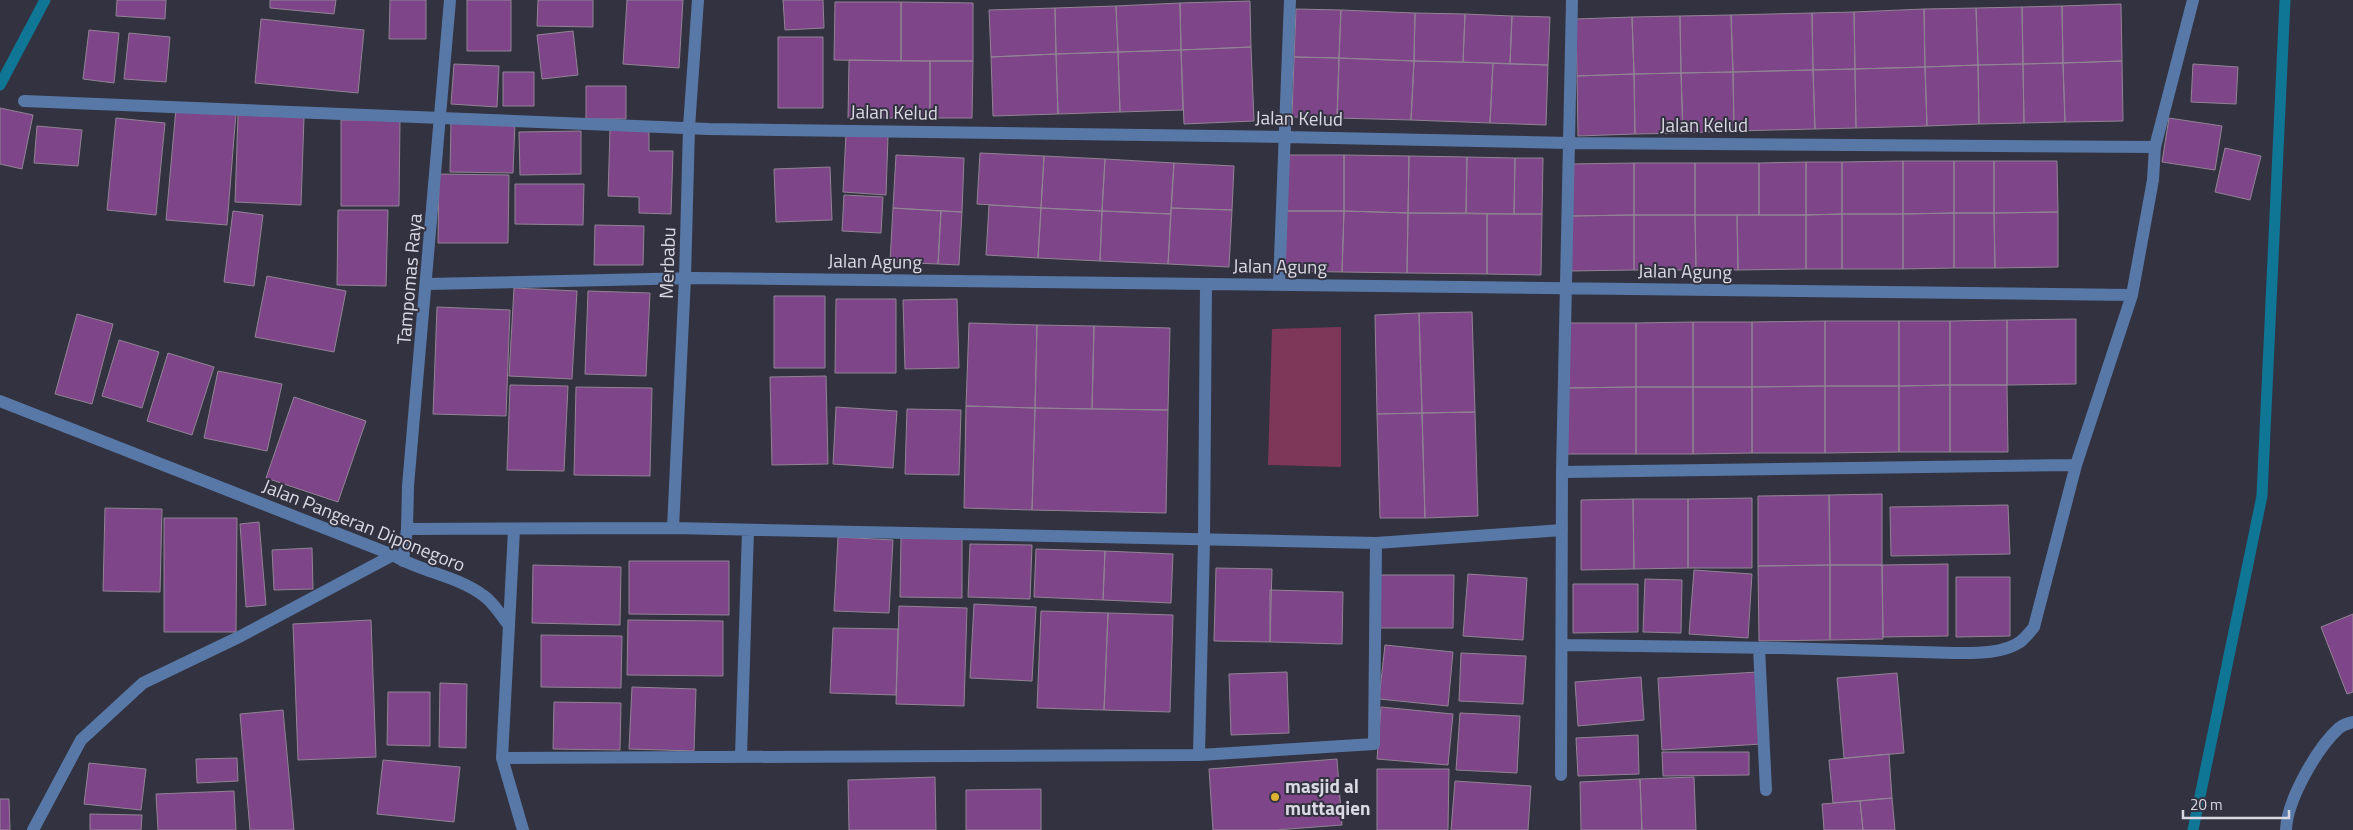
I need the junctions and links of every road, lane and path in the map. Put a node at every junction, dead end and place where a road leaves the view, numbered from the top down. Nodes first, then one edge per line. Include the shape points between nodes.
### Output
1 (450, 0) edge
2 (698, 0) edge
3 (1290, 0) edge
4 (1572, 0) edge
5 (2193, 0) edge
6 (24, 101) dead end
7 (442, 117) junction
8 (689, 127) junction
9 (1285, 137) junction
10 (1570, 143) junction
11 (2155, 147) junction
12 (685, 278) junction
13 (427, 284) junction
14 (1206, 284) junction
15 (1279, 285) junction
16 (1566, 288) junction
17 (2132, 295) junction
18 (0, 401) edge
19 (2076, 466) junction
20 (1562, 472) junction
21 (673, 528) junction
22 (408, 529) junction
23 (514, 530) junction
24 (748, 530) junction
25 (1562, 530) junction
26 (1204, 540) junction
27 (1376, 543) junction
28 (398, 558) junction
29 (509, 625) junction
30 (1563, 645) junction
31 (1759, 648) junction
32 (2353, 722) edge
33 (1198, 755) junction
34 (741, 756) junction
35 (502, 758) junction
36 (1561, 775) dead end
37 (1766, 790) dead end
38 (33, 830) edge
39 (523, 830) edge
40 (2286, 830) edge

1 - 7 street, Tampomas Raya
2 - 8 street, Merbabu
3 - 9 street
4 - 10 street
5 - 11 street
6 - 7 street, Jalan Kelud
7 - 8 street, Jalan Kelud
7 - 13 street, Tampomas Raya
8 - 9 street, Jalan Kelud
8 - 12 street, Merbabu
9 - 10 street, Jalan Kelud
9 - 15 street
10 - 11 street, Jalan Kelud
10 - 16 street
11 - 17 street via 2153,180
12 - 13 street, Jalan Agung
12 - 14 street, Jalan Agung
12 - 21 street, Merbabu
13 - 22 street, Tampomas Raya via 408,486
14 - 15 street, Jalan Agung
14 - 26 street
15 - 16 street, Jalan Agung
16 - 17 street, Jalan Agung
16 - 20 street
17 - 19 street
18 - 28 street, Jalan Pangeran Diponegoro
19 - 20 street
19 - 31 street via 2034,627 2020,642 2005,648 1954,653
20 - 25 street
21 - 23 street
21 - 24 street
22 - 23 street
22 - 28 street, Tampomas Raya
23 - 29 street
24 - 26 street
24 - 34 street
25 - 27 street
25 - 30 street
26 - 27 street
26 - 33 street
27 - 33 street via 1374,744
28 - 29 street, Jalan Pangeran Diponegoro via 485,596
28 - 38 street via 143,683 81,740
29 - 35 street
30 - 31 street
30 - 36 street
31 - 37 street
32 - 40 street via 2340,726 2319,750 2297,791
33 - 34 street
34 - 35 street
35 - 39 street

